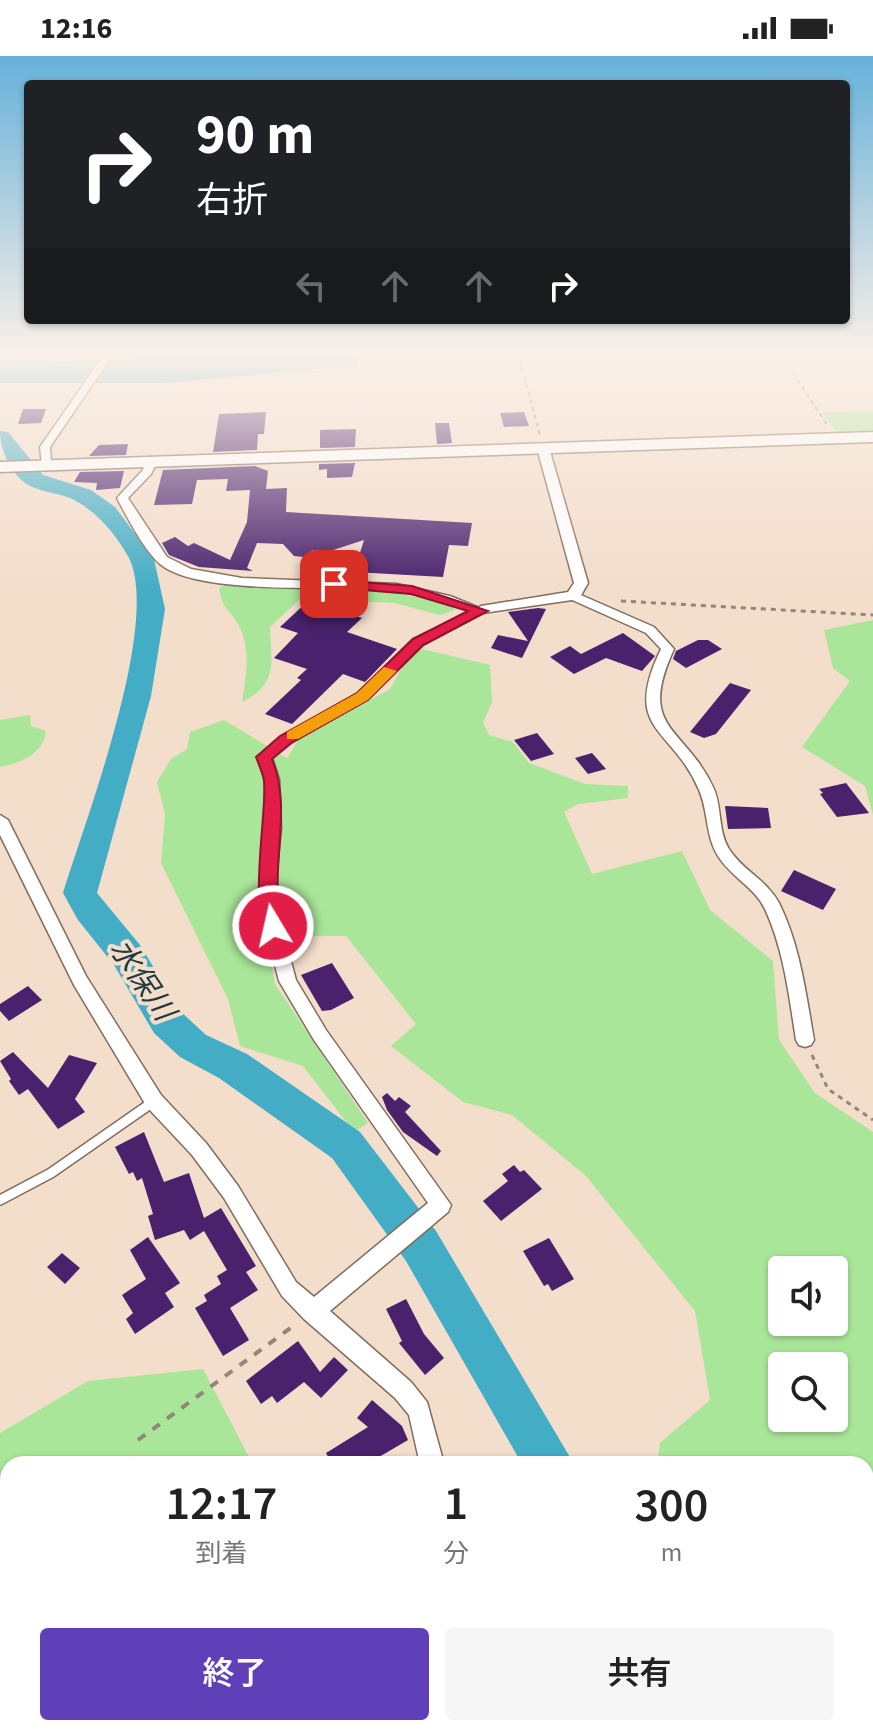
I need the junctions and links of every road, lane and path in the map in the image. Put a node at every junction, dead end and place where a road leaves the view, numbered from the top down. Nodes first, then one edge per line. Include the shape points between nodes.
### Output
1 (56, 431) edge
2 (539, 431) edge
3 (832, 431) edge
4 (873, 437) edge
5 (836, 438) junction
6 (543, 448) junction
7 (153, 460) junction
8 (43, 464) junction
9 (0, 467) edge
10 (574, 596) junction
11 (602, 606) junction
12 (481, 611) junction
13 (873, 615) edge
14 (0, 820) edge
15 (805, 1040) joint
16 (154, 1101) junction
17 (873, 1120) edge
18 (0, 1200) edge
19 (312, 1312) junction
20 (138, 1440) dead end
21 (430, 1456) edge

1 - 8 street via 45,447
2 - 6 path
3 - 5 path
4 - 5 main road
5 - 6 main road
6 - 7 main road
6 - 10 street via 581,583
7 - 8 main road
7 - 12 street via 122,498 157,556 167,563 226,579 388,586
8 - 9 main road
10 - 11 street
10 - 12 street
11 - 13 path via 618,601
11 - 15 street via 650,630 668,649 653,675 657,720 706,789 721,849 769,901 794,977
12 - 19 street via 418,642 363,696 264,757 272,779 273,828 266,899 288,981 320,1035 441,1205
14 - 16 street via 80,980
15 - 17 path via 828,1089
16 - 18 lane via 51,1173
16 - 19 street via 199,1149 289,1289
19 - 20 path
19 - 21 street via 403,1390 419,1410

